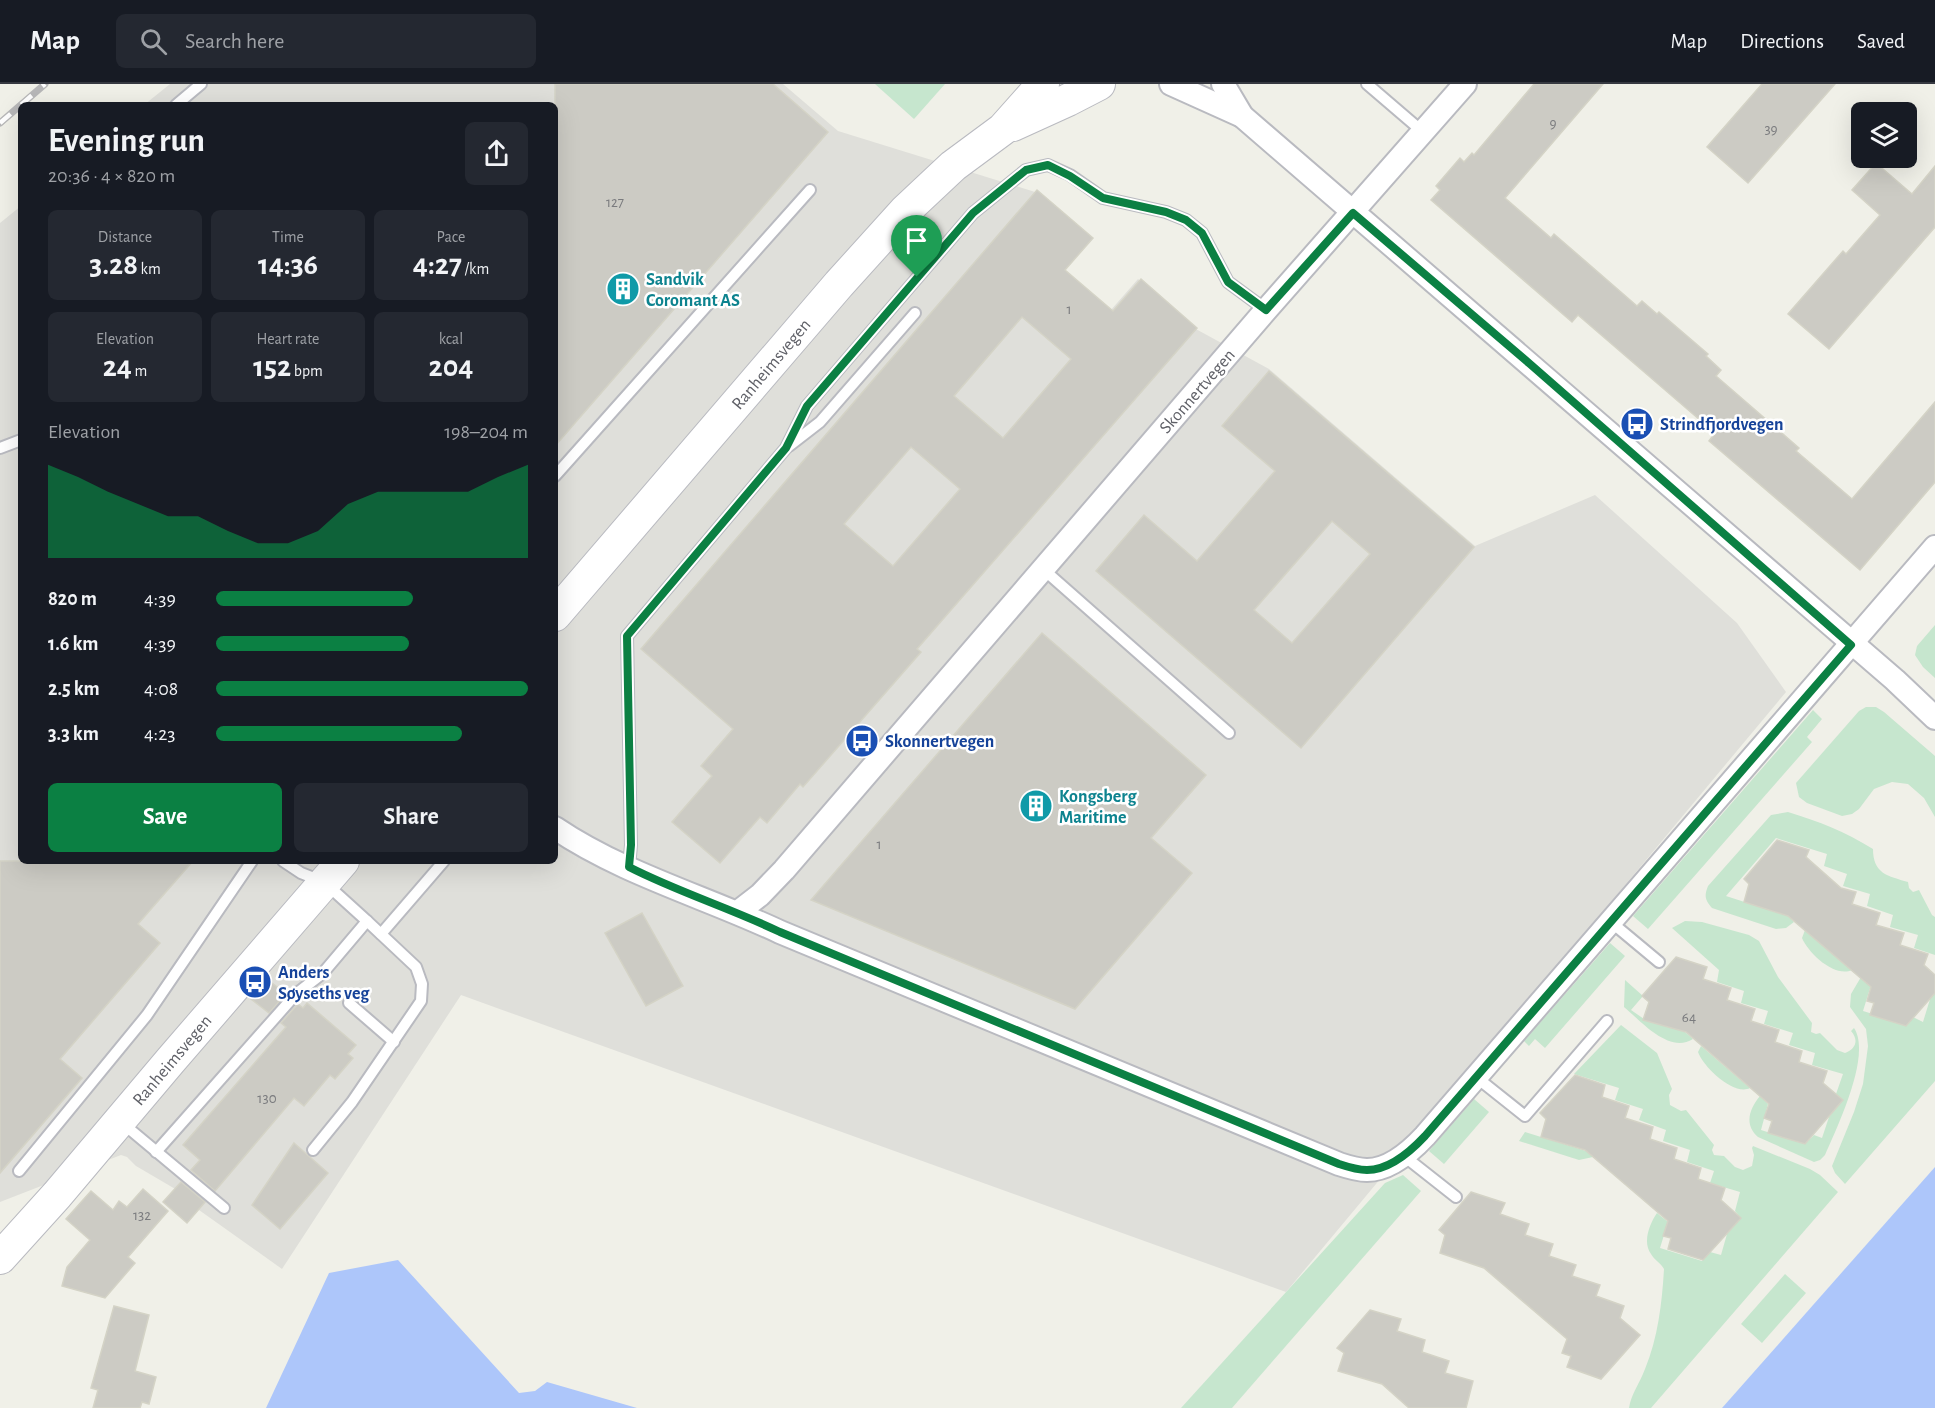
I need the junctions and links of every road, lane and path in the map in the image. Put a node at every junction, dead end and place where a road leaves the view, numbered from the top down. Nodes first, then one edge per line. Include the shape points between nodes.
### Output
1 (201, 84) edge
2 (1043, 84) edge
3 (1099, 84) edge
4 (1172, 84) edge
5 (1222, 84) edge
6 (1367, 84) edge
7 (1465, 84) edge
8 (180, 102) edge
9 (1242, 116) junction
10 (1003, 129) junction
11 (1423, 132) junction
12 (810, 190) dead end
13 (1353, 213) junction
14 (1266, 310) junction
15 (915, 314) dead end
16 (18, 441) edge
17 (0, 448) edge
18 (786, 448) junction
19 (558, 473) edge
20 (1935, 547) edge
21 (1042, 569) junction
22 (558, 612) edge
23 (1851, 645) junction
24 (1935, 718) edge
25 (1229, 733) dead end
26 (558, 830) edge
27 (250, 864) edge
28 (288, 864) edge
29 (441, 864) edge
30 (629, 867) junction
31 (334, 872) edge
32 (738, 912) junction
33 (367, 921) junction
34 (1611, 922) junction
35 (381, 934) junction
36 (1659, 962) dead end
37 (349, 1003) dead end
38 (1607, 1021) dead end
39 (394, 1042) junction
40 (1476, 1077) junction
41 (121, 1122) junction
42 (313, 1150) dead end
43 (156, 1152) junction
44 (1404, 1156) junction
45 (19, 1171) dead end
46 (1456, 1197) dead end
47 (224, 1208) dead end
48 (3, 1250) edge

1 - 8 lane
2 - 10 street, Ranheimsvegen
3 - 10 street, Ranheimsvegen
4 - 9 street
5 - 9 street
6 - 11 lane
7 - 11 street, Skonnertvegen
9 - 13 street
10 - 22 street, Ranheimsvegen via 953,166 898,219
11 - 13 street, Skonnertvegen
12 - 19 lane
13 - 14 street, Skonnertvegen
13 - 23 street
14 - 18 lane via 1228,282 1202,233 1186,220 1103,198 1048,165 1026,170 973,213 807,406
14 - 21 street, Skonnertvegen
15 - 18 lane via 820,422
16 - 17 lane
18 - 30 lane via 627,636
20 - 23 street
21 - 25 lane
21 - 32 street, Skonnertvegen via 784,870
23 - 24 street
23 - 34 street
26 - 30 street via 583,847
27 - 45 lane via 147,1015
28 - 31 lane via 301,873
29 - 35 lane
30 - 32 street
31 - 33 lane
31 - 41 street, Ranheimsvegen
32 - 44 street via 1339,1164 1372,1170
33 - 35 lane
33 - 43 lane via 323,973 296,994
34 - 36 lane
34 - 40 street
35 - 39 lane via 416,967 422,984 421,1001
37 - 39 lane
38 - 40 lane via 1525,1116
39 - 42 lane
40 - 44 street
41 - 43 lane
41 - 48 street, Ranheimsvegen
43 - 47 lane
44 - 46 lane

